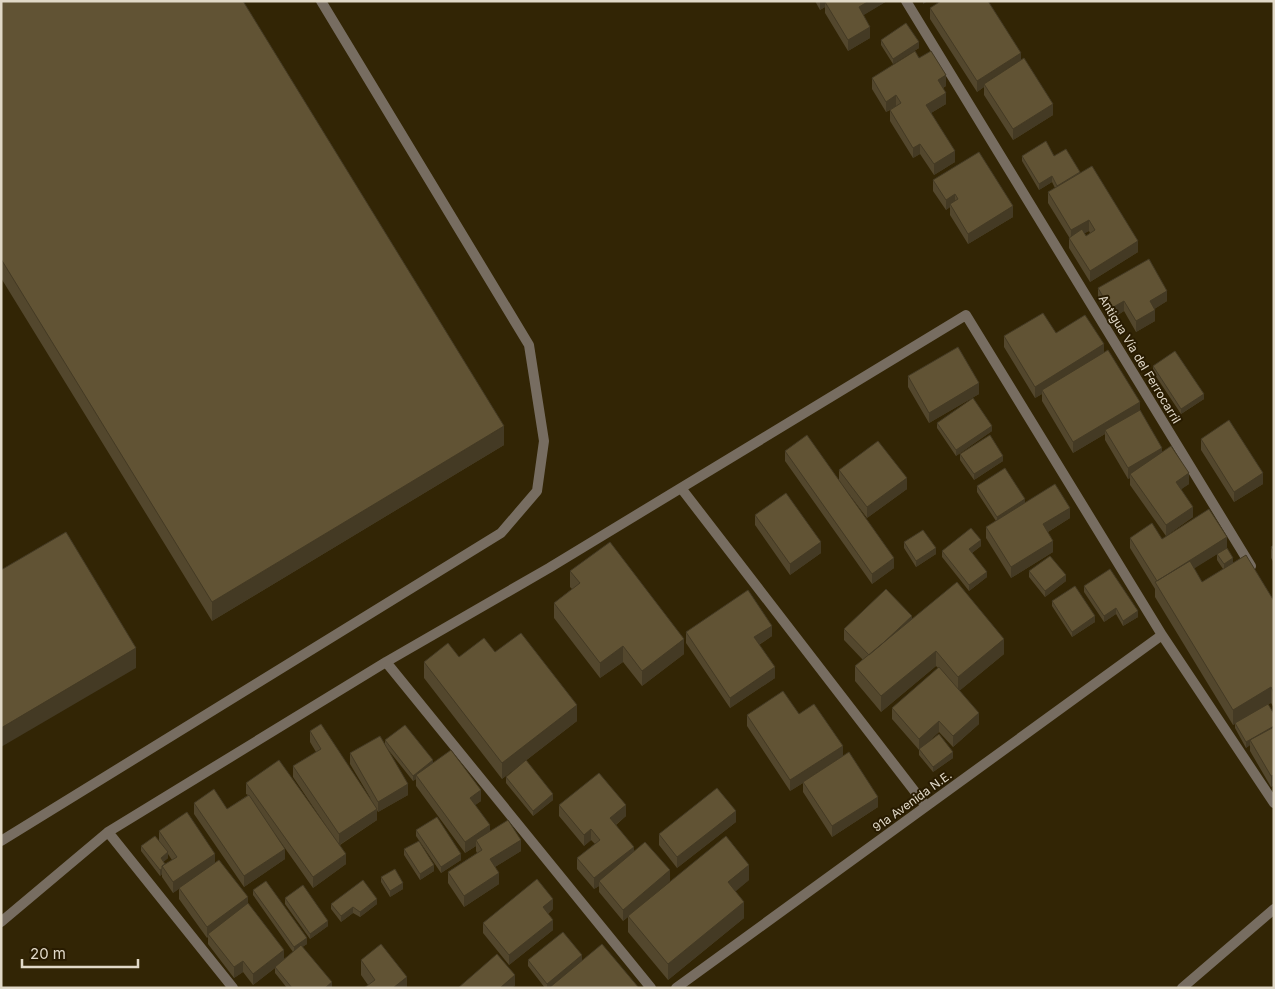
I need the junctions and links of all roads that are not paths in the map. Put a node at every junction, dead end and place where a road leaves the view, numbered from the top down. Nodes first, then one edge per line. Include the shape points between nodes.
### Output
1 (321, 1) edge
2 (906, 1) edge
3 (681, 488) junction
4 (1258, 578) edge
5 (1162, 635) junction
6 (386, 662) junction
7 (1274, 803) edge
8 (926, 806) junction
9 (108, 832) junction
10 (1, 841) edge
11 (1274, 909) edge
12 (1, 922) edge
13 (233, 988) edge
14 (651, 988) edge
15 (676, 988) edge
16 (1182, 988) edge

1 - 10 street via 529,345 544,441 536,490 501,533
2 - 4 street, Antigua Vía del Ferrocarril
3 - 5 street via 966,314
3 - 6 street
3 - 8 street
5 - 7 street
5 - 8 street, 91a Avenida N.E.
6 - 9 street
6 - 14 street
8 - 15 street, 91a Avenida N.E.
9 - 12 street
9 - 13 street
11 - 16 street

